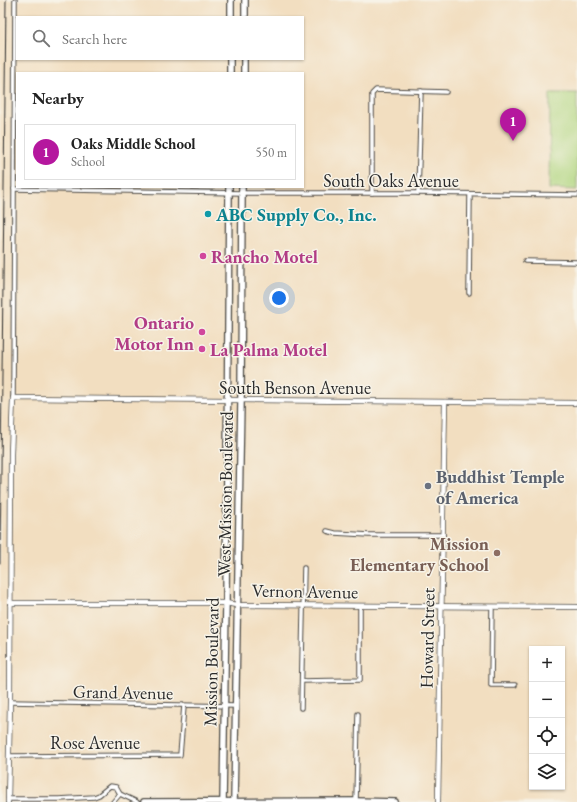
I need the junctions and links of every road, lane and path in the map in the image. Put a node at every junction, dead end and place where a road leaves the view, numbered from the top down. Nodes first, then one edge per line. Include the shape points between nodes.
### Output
1 (15, 0) edge
2 (231, 0) edge
3 (245, 0) edge
4 (231, 16) edge
5 (245, 16) edge
6 (230, 60) edge
7 (244, 60) edge
8 (230, 72) edge
9 (244, 72) edge
10 (420, 91) junction
11 (446, 92) dead end
12 (14, 189) junction
13 (229, 189) edge
14 (242, 190) edge
15 (372, 193) junction
16 (418, 193) junction
17 (470, 194) junction
18 (577, 196) edge
19 (525, 261) dead end
20 (577, 262) edge
21 (469, 293) dead end
22 (13, 398) junction
23 (228, 402) junction
24 (240, 402) junction
25 (445, 402) junction
26 (577, 403) edge
27 (327, 531) dead end
28 (443, 535) junction
29 (304, 568) dead end
30 (10, 603) junction
31 (226, 603) junction
32 (236, 604) junction
33 (303, 606) junction
34 (360, 606) junction
35 (442, 606) junction
36 (492, 607) junction
37 (577, 607) edge
38 (302, 681) junction
39 (515, 685) dead end
40 (10, 702) junction
41 (184, 706) junction
42 (224, 706) junction
43 (235, 706) junction
44 (301, 708) dead end
45 (358, 714) dead end
46 (9, 756) junction
47 (120, 794) junction
48 (8, 801) edge
49 (113, 802) edge
50 (137, 802) edge
51 (144, 802) edge
52 (223, 802) edge
53 (234, 802) edge
54 (356, 802) edge
55 (395, 802) edge
56 (438, 802) edge

1 - 12 street
2 - 4 main road
3 - 5 main road
6 - 8 main road
7 - 9 main road
10 - 11 street
10 - 15 street via 376,90 372,94
10 - 16 street
12 - 13 street, South Oaks Avenue
12 - 22 street
13 - 14 street, South Oaks Avenue
13 - 23 main road, West Mission Boulevard
14 - 15 street, South Oaks Avenue
14 - 24 main road, West Mission Boulevard
15 - 16 street, South Oaks Avenue
16 - 17 street, South Oaks Avenue
17 - 18 street, South Oaks Avenue
17 - 21 street
19 - 20 street
22 - 23 street, South Benson Avenue
22 - 30 street
23 - 24 street, South Benson Avenue
23 - 31 main road, Mission Boulevard
24 - 25 street, South Benson Avenue
24 - 32 main road, West Mission Boulevard
25 - 26 street, South Benson Avenue
25 - 28 street, Howard Street
27 - 28 street via 369,535
28 - 35 street, Howard Street
29 - 33 street
30 - 31 street, Vernon Avenue
30 - 40 street
31 - 32 street, Vernon Avenue
31 - 42 main road, Mission Boulevard
32 - 33 street, Vernon Avenue
32 - 43 main road, West Mission Boulevard
33 - 34 street, Vernon Avenue
33 - 38 street
34 - 35 street, Vernon Avenue
34 - 38 street via 360,680
35 - 36 street, Vernon Avenue
35 - 56 street, Howard Street
36 - 37 street, Vernon Avenue
36 - 39 street via 491,685
38 - 44 street
40 - 41 street, Grand Avenue
40 - 46 street
41 - 42 street, Grand Avenue
41 - 46 street, Rose Avenue via 180,755
42 - 43 street, Grand Avenue
42 - 52 main road, Mission Boulevard
43 - 53 main road, West Mission Boulevard
45 - 54 street
46 - 48 street
47 - 48 street via 116,787 110,786 102,794 94,797
47 - 49 street
47 - 50 street
51 - 52 main road
52 - 53 main road
53 - 54 main road
54 - 55 main road

